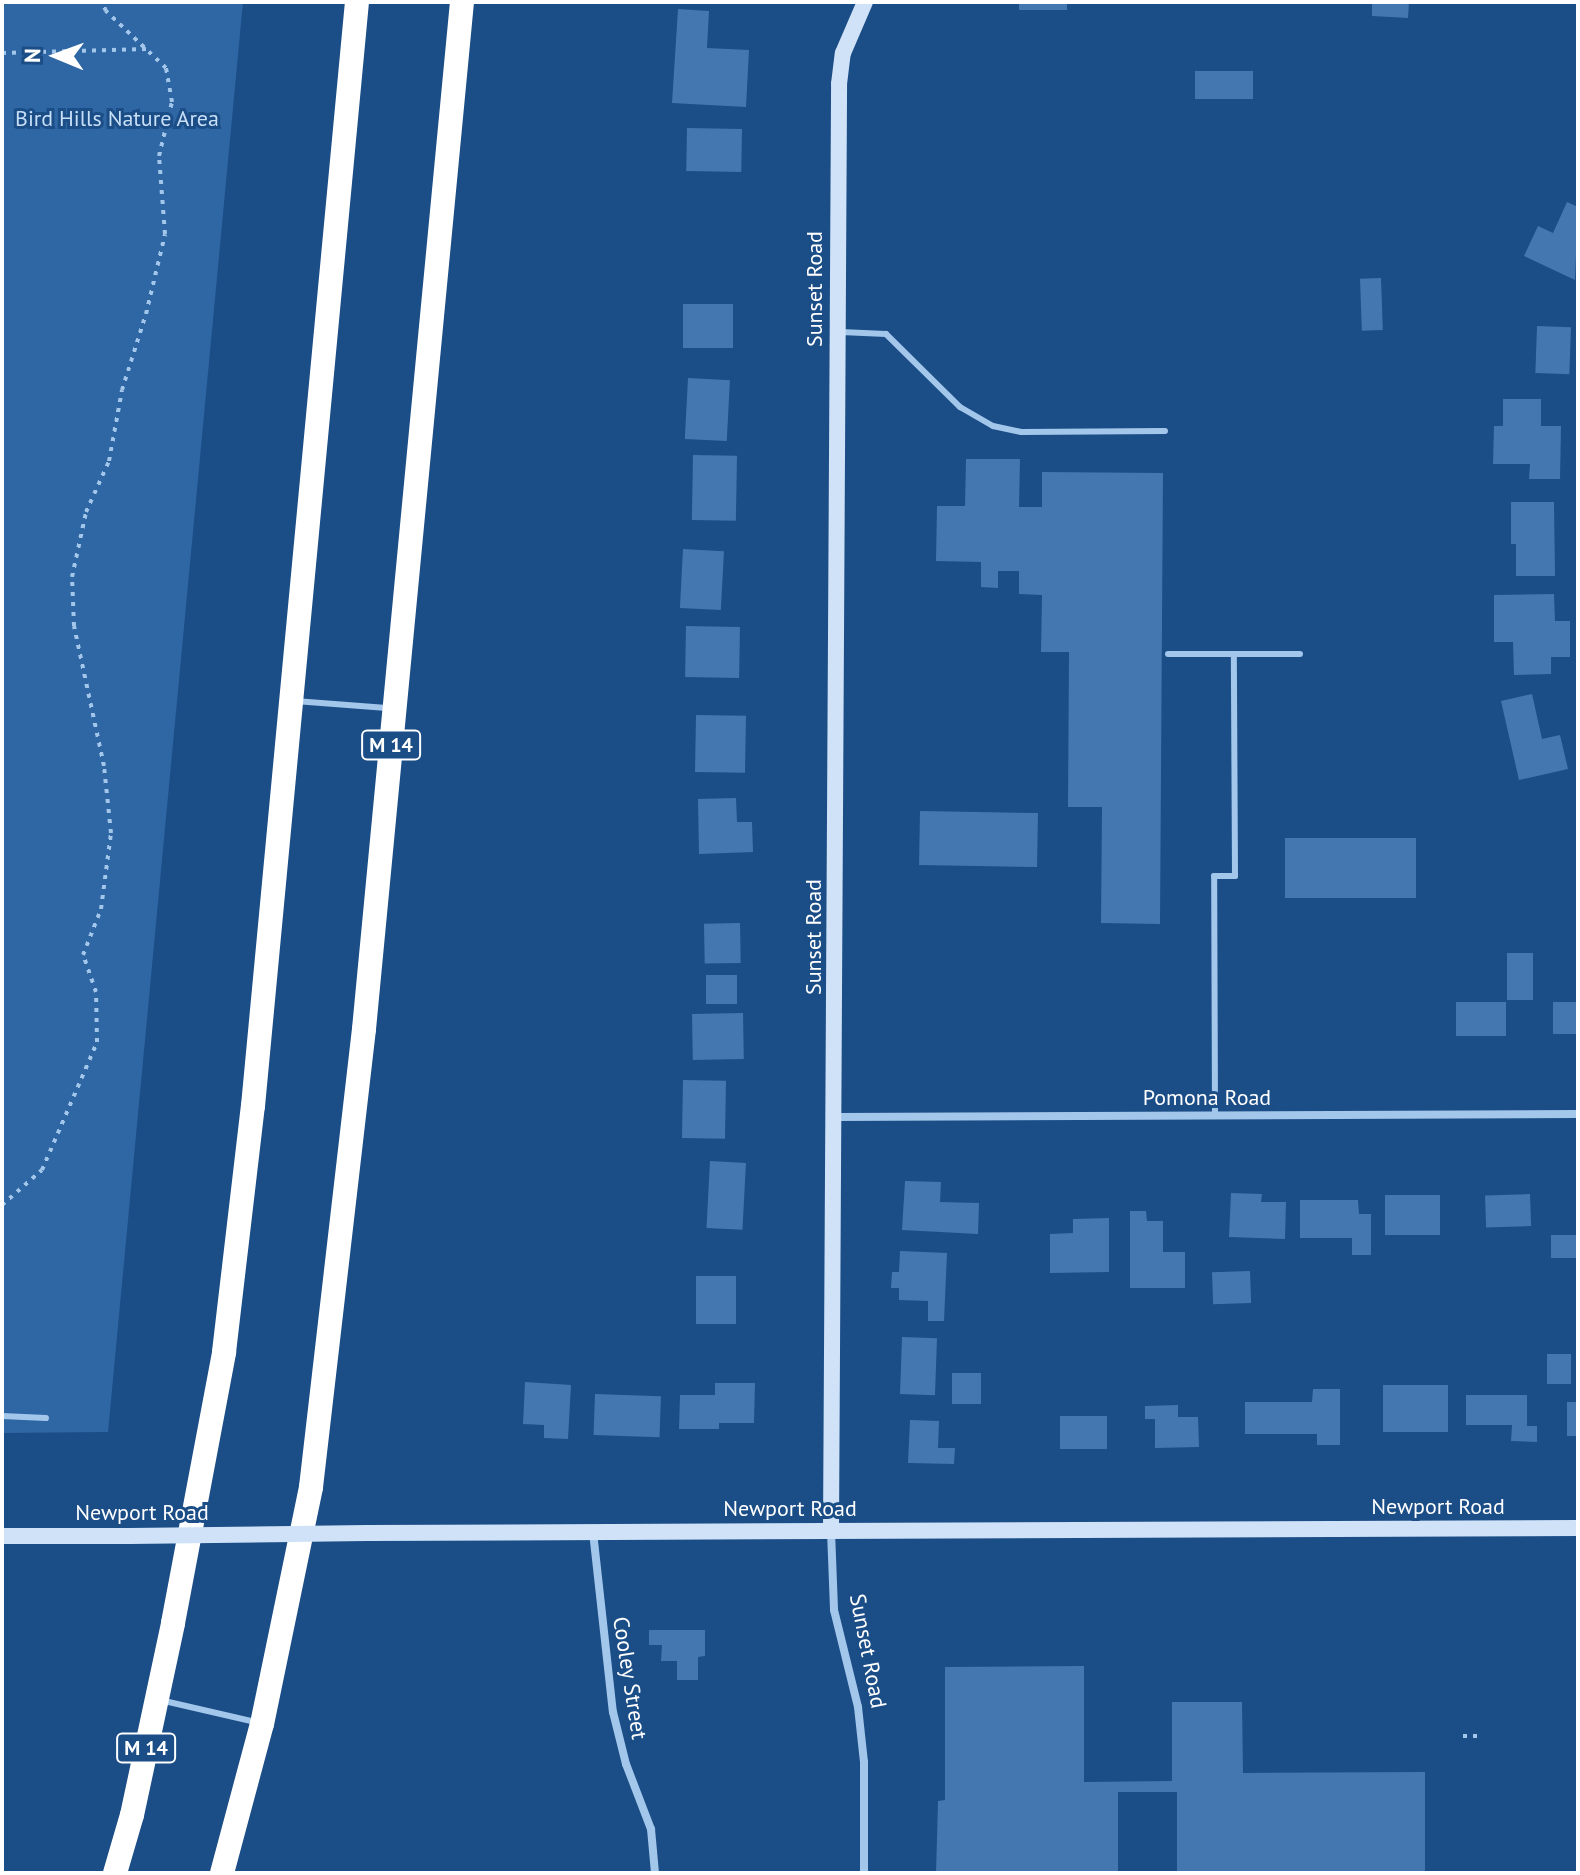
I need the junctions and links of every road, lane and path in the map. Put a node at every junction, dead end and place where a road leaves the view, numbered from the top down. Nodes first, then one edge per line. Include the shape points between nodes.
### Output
1 (102, 2) edge
2 (357, 2) edge
3 (462, 2) edge
4 (865, 2) edge
5 (149, 49) junction
6 (2, 53) edge
7 (837, 332) junction
8 (1165, 431) dead end
9 (1168, 654) dead end
10 (1234, 654) junction
11 (1300, 654) dead end
12 (291, 701) junction
13 (394, 709) junction
14 (1578, 1114) edge
15 (1215, 1116) junction
16 (836, 1117) junction
17 (2, 1205) edge
18 (2, 1416) edge
19 (46, 1418) dead end
20 (1578, 1528) edge
21 (831, 1531) junction
22 (593, 1532) junction
23 (2, 1536) edge
24 (157, 1700) junction
25 (262, 1724) junction
26 (1463, 1736) dead end
27 (1482, 1736) dead end
28 (115, 1873) edge
29 (222, 1873) edge
30 (655, 1873) edge
31 (864, 1873) edge

1 - 5 path
2 - 12 highway, M 14
3 - 13 highway, M 14
4 - 7 street, Sunset Road via 847,40 839,84
5 - 6 path
5 - 17 path via 166,68 172,102 159,156 165,234 122,390 109,461 86,512 72,577 74,626 104,766 111,833 101,909 83,955 96,992 97,1042 42,1170
7 - 8 lane via 886,334 960,407 993,426 1021,432
7 - 16 street, Sunset Road
9 - 10 lane
10 - 11 lane
10 - 15 lane via 1235,876 1214,876
12 - 13 lane
12 - 24 highway, M 14 via 224,1352
13 - 25 highway, M 14 via 311,1487
14 - 15 street, Pomona Road
15 - 16 street, Pomona Road
16 - 21 street, Sunset Road
18 - 19 lane
20 - 21 street, Newport Road
21 - 22 street, Newport Road
21 - 31 street, Sunset Road via 834,1610 858,1707 864,1762
22 - 23 street, Newport Road, bridge
22 - 30 street, Cooley Street via 613,1712 651,1829
24 - 25 lane
24 - 28 highway, M 14
25 - 29 highway, M 14
26 - 27 path

